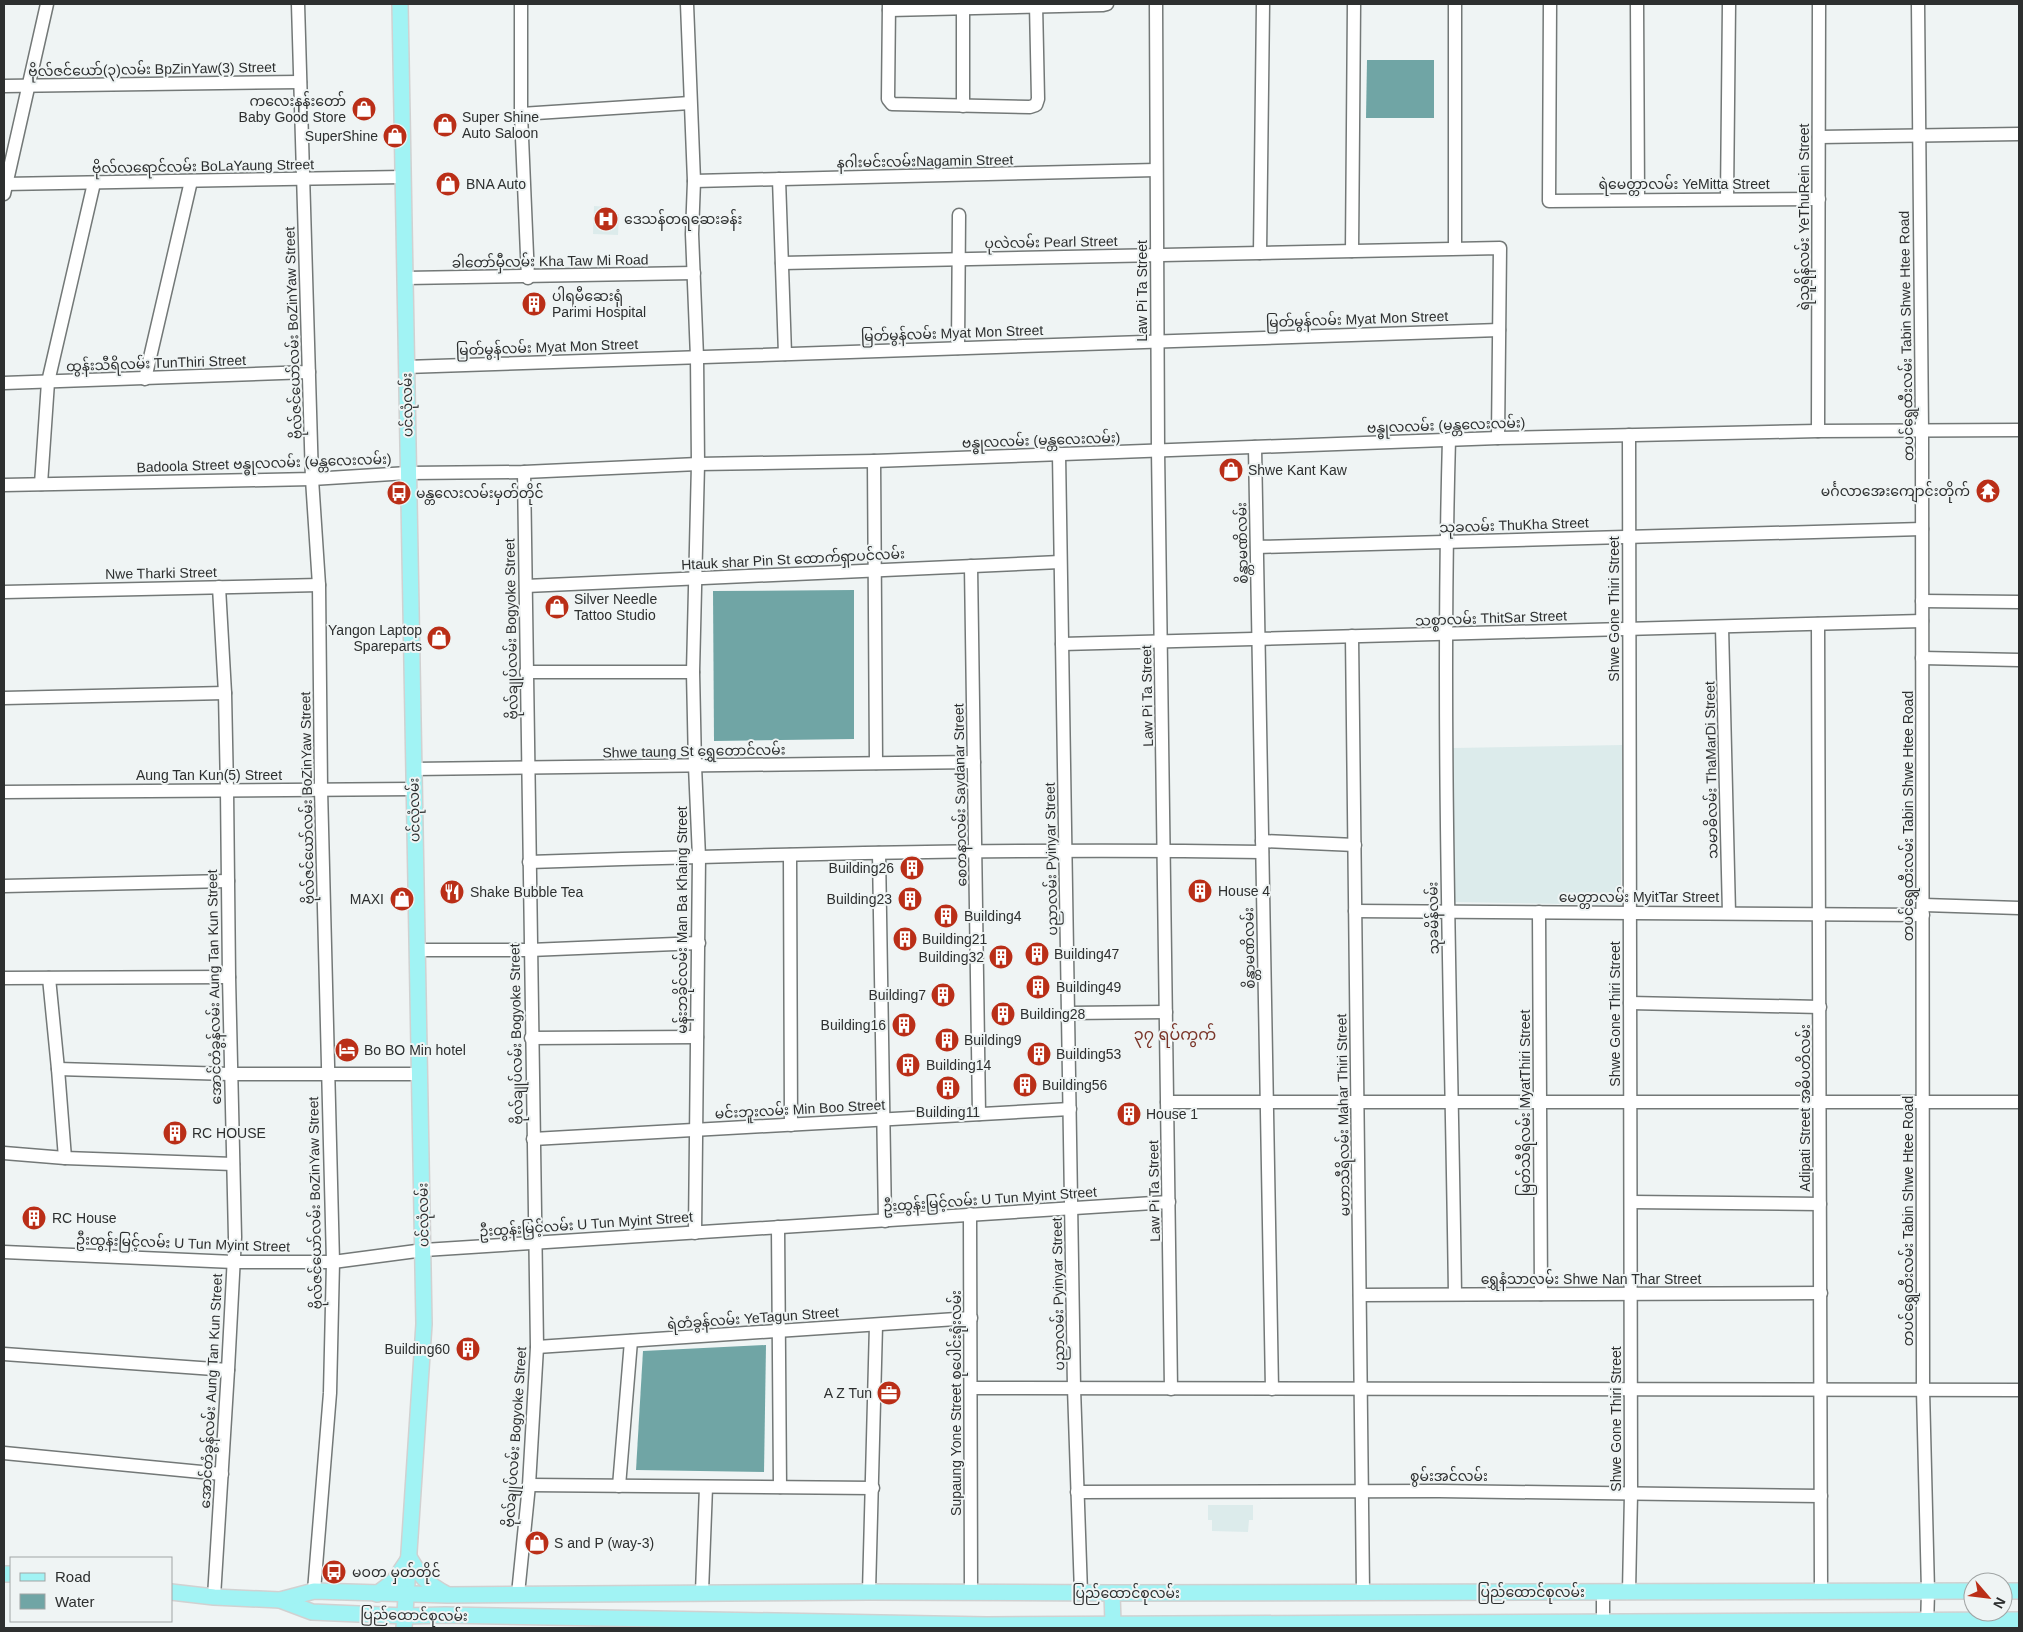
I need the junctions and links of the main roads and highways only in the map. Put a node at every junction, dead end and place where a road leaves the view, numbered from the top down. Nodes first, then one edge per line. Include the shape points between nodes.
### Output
1 (400, 4) edge
2 (410, 1557) junction
3 (1963, 1591) edge
4 (172, 1592) edge
5 (1112, 1593) junction
6 (377, 1594) junction
7 (408, 1594) junction
8 (447, 1595) junction
9 (280, 1600) junction
10 (375, 1615) junction
11 (445, 1615) junction
12 (2019, 1620) edge
13 (404, 1622) edge
14 (1113, 1624) junction
15 (1927, 1624) edge
16 (974, 1626) edge
17 (388, 1628) edge
18 (424, 1628) edge

1 - 2 main road, ပင်လုံလမ်း via 424,1250 424,1324
2 - 6 main road via 394,1581
2 - 7 main road, ပင်လုံလမ်း
2 - 8 main road via 423,1579
3 - 5 main road, ပြည်ထောင်စုလမ်း
4 - 9 main road, ပြည်ထောင်စုလမ်း
5 - 8 main road, ပြည်ထောင်စုလမ်း
5 - 14 main road
6 - 7 main road, ပြည်ထောင်စုလမ်း
6 - 9 main road, ပြည်ထောင်စုလမ်း via 314,1591
7 - 8 main road, ပြည်ထောင်စုလမ်း
7 - 13 main road, ပင်လုံလမ်း
9 - 10 main road, ပြည်ထောင်စုလမ်း via 312,1612
10 - 13 main road, ပြည်ထောင်စုလမ်း
10 - 17 main road
11 - 13 main road, ပြည်ထောင်စုလမ်း
11 - 16 main road, ပြည်ထောင်စုလမ်း
11 - 18 main road
12 - 15 main road, ပြည်ထောင်စုလမ်း
14 - 15 main road, ပြည်ထောင်စုလမ်း
14 - 16 main road, ပြည်ထောင်စုလမ်း

